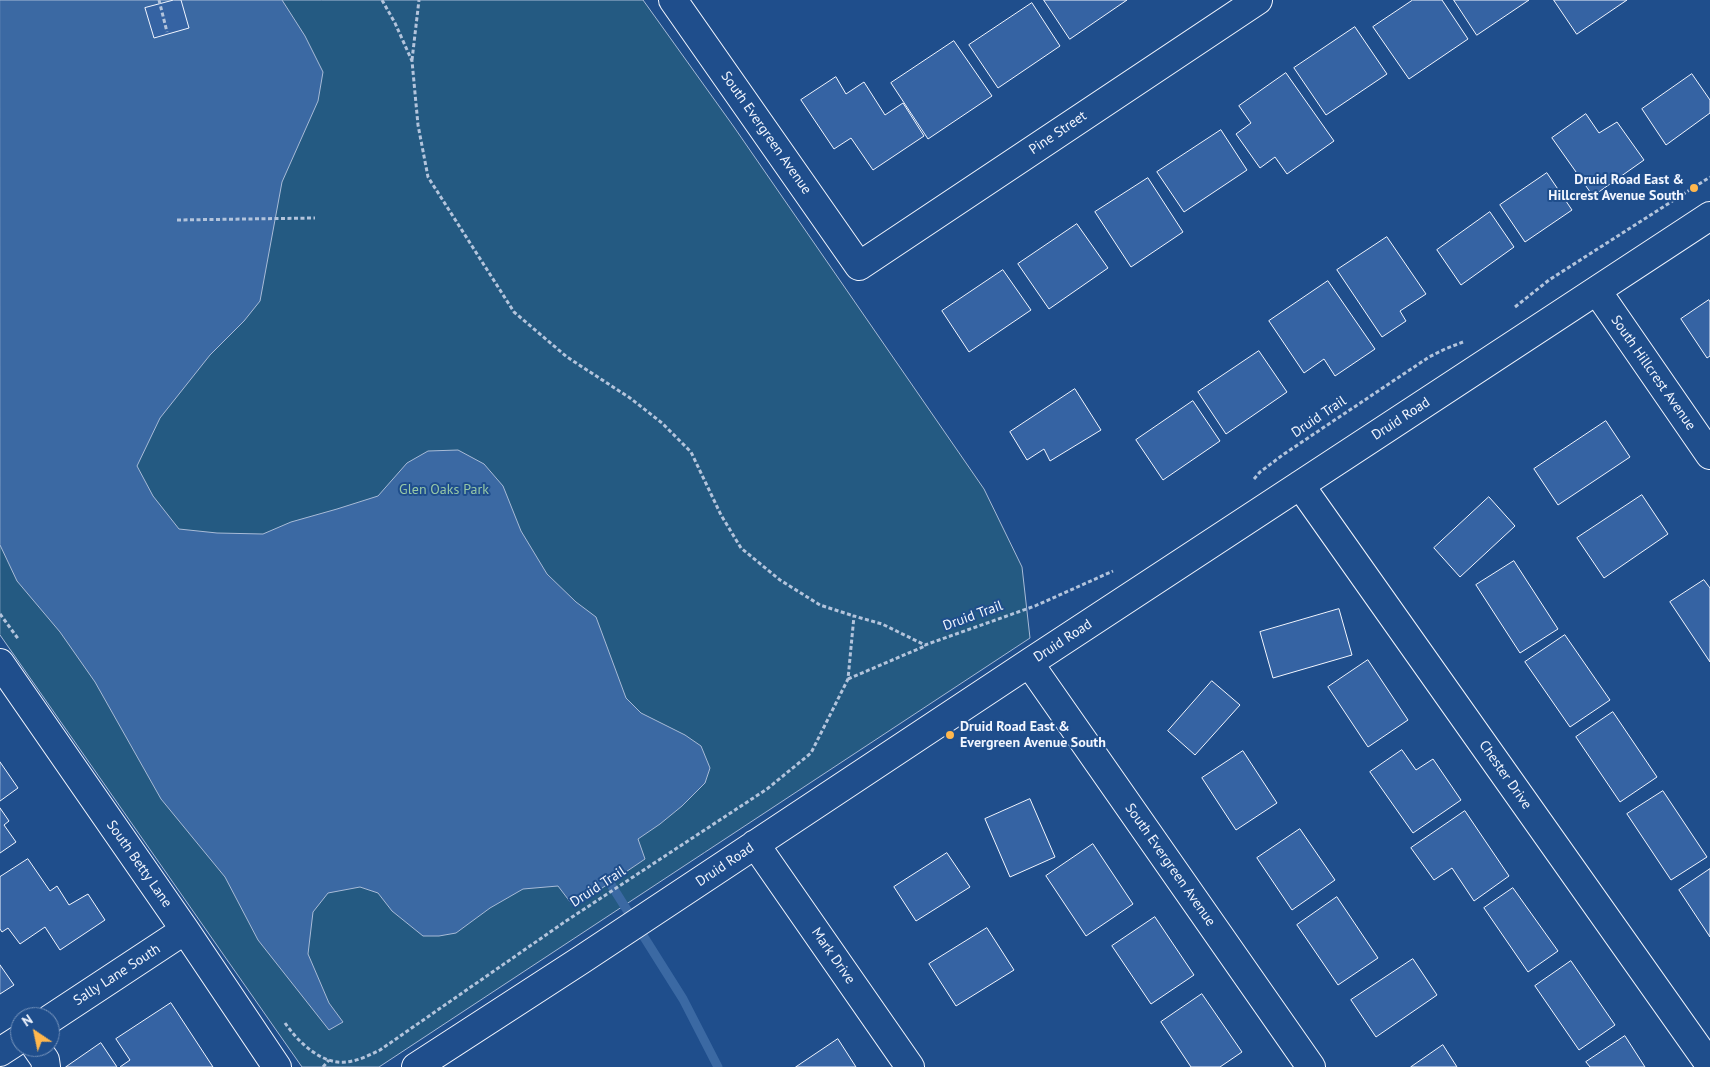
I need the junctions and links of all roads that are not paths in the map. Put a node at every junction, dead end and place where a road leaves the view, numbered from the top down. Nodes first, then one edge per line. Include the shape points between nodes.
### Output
1 (673, 0) edge
2 (1258, 0) edge
3 (1710, 216) edge
4 (858, 266) joint
5 (1596, 291) junction
6 (1710, 455) edge
7 (1300, 485) junction
8 (0, 663) edge
9 (1029, 663) junction
10 (755, 844) junction
11 (185, 930) junction
12 (60, 1012) edge
13 (1710, 1065) edge
14 (277, 1067) edge
15 (416, 1067) edge
16 (910, 1067) edge
17 (1311, 1067) edge

1 - 4 street, South Evergreen Avenue
2 - 4 street, Pine Street
3 - 5 street, Druid Road
5 - 6 street, South Hillcrest Avenue
5 - 7 street, Druid Road
7 - 9 street, Druid Road
7 - 13 street, Chester Drive
8 - 11 street, South Betty Lane
9 - 10 street, Druid Road
9 - 17 street, South Evergreen Avenue
10 - 15 street, Druid Road
10 - 16 street, Mark Drive
11 - 12 street, Sally Lane South
11 - 14 street, South Betty Lane

